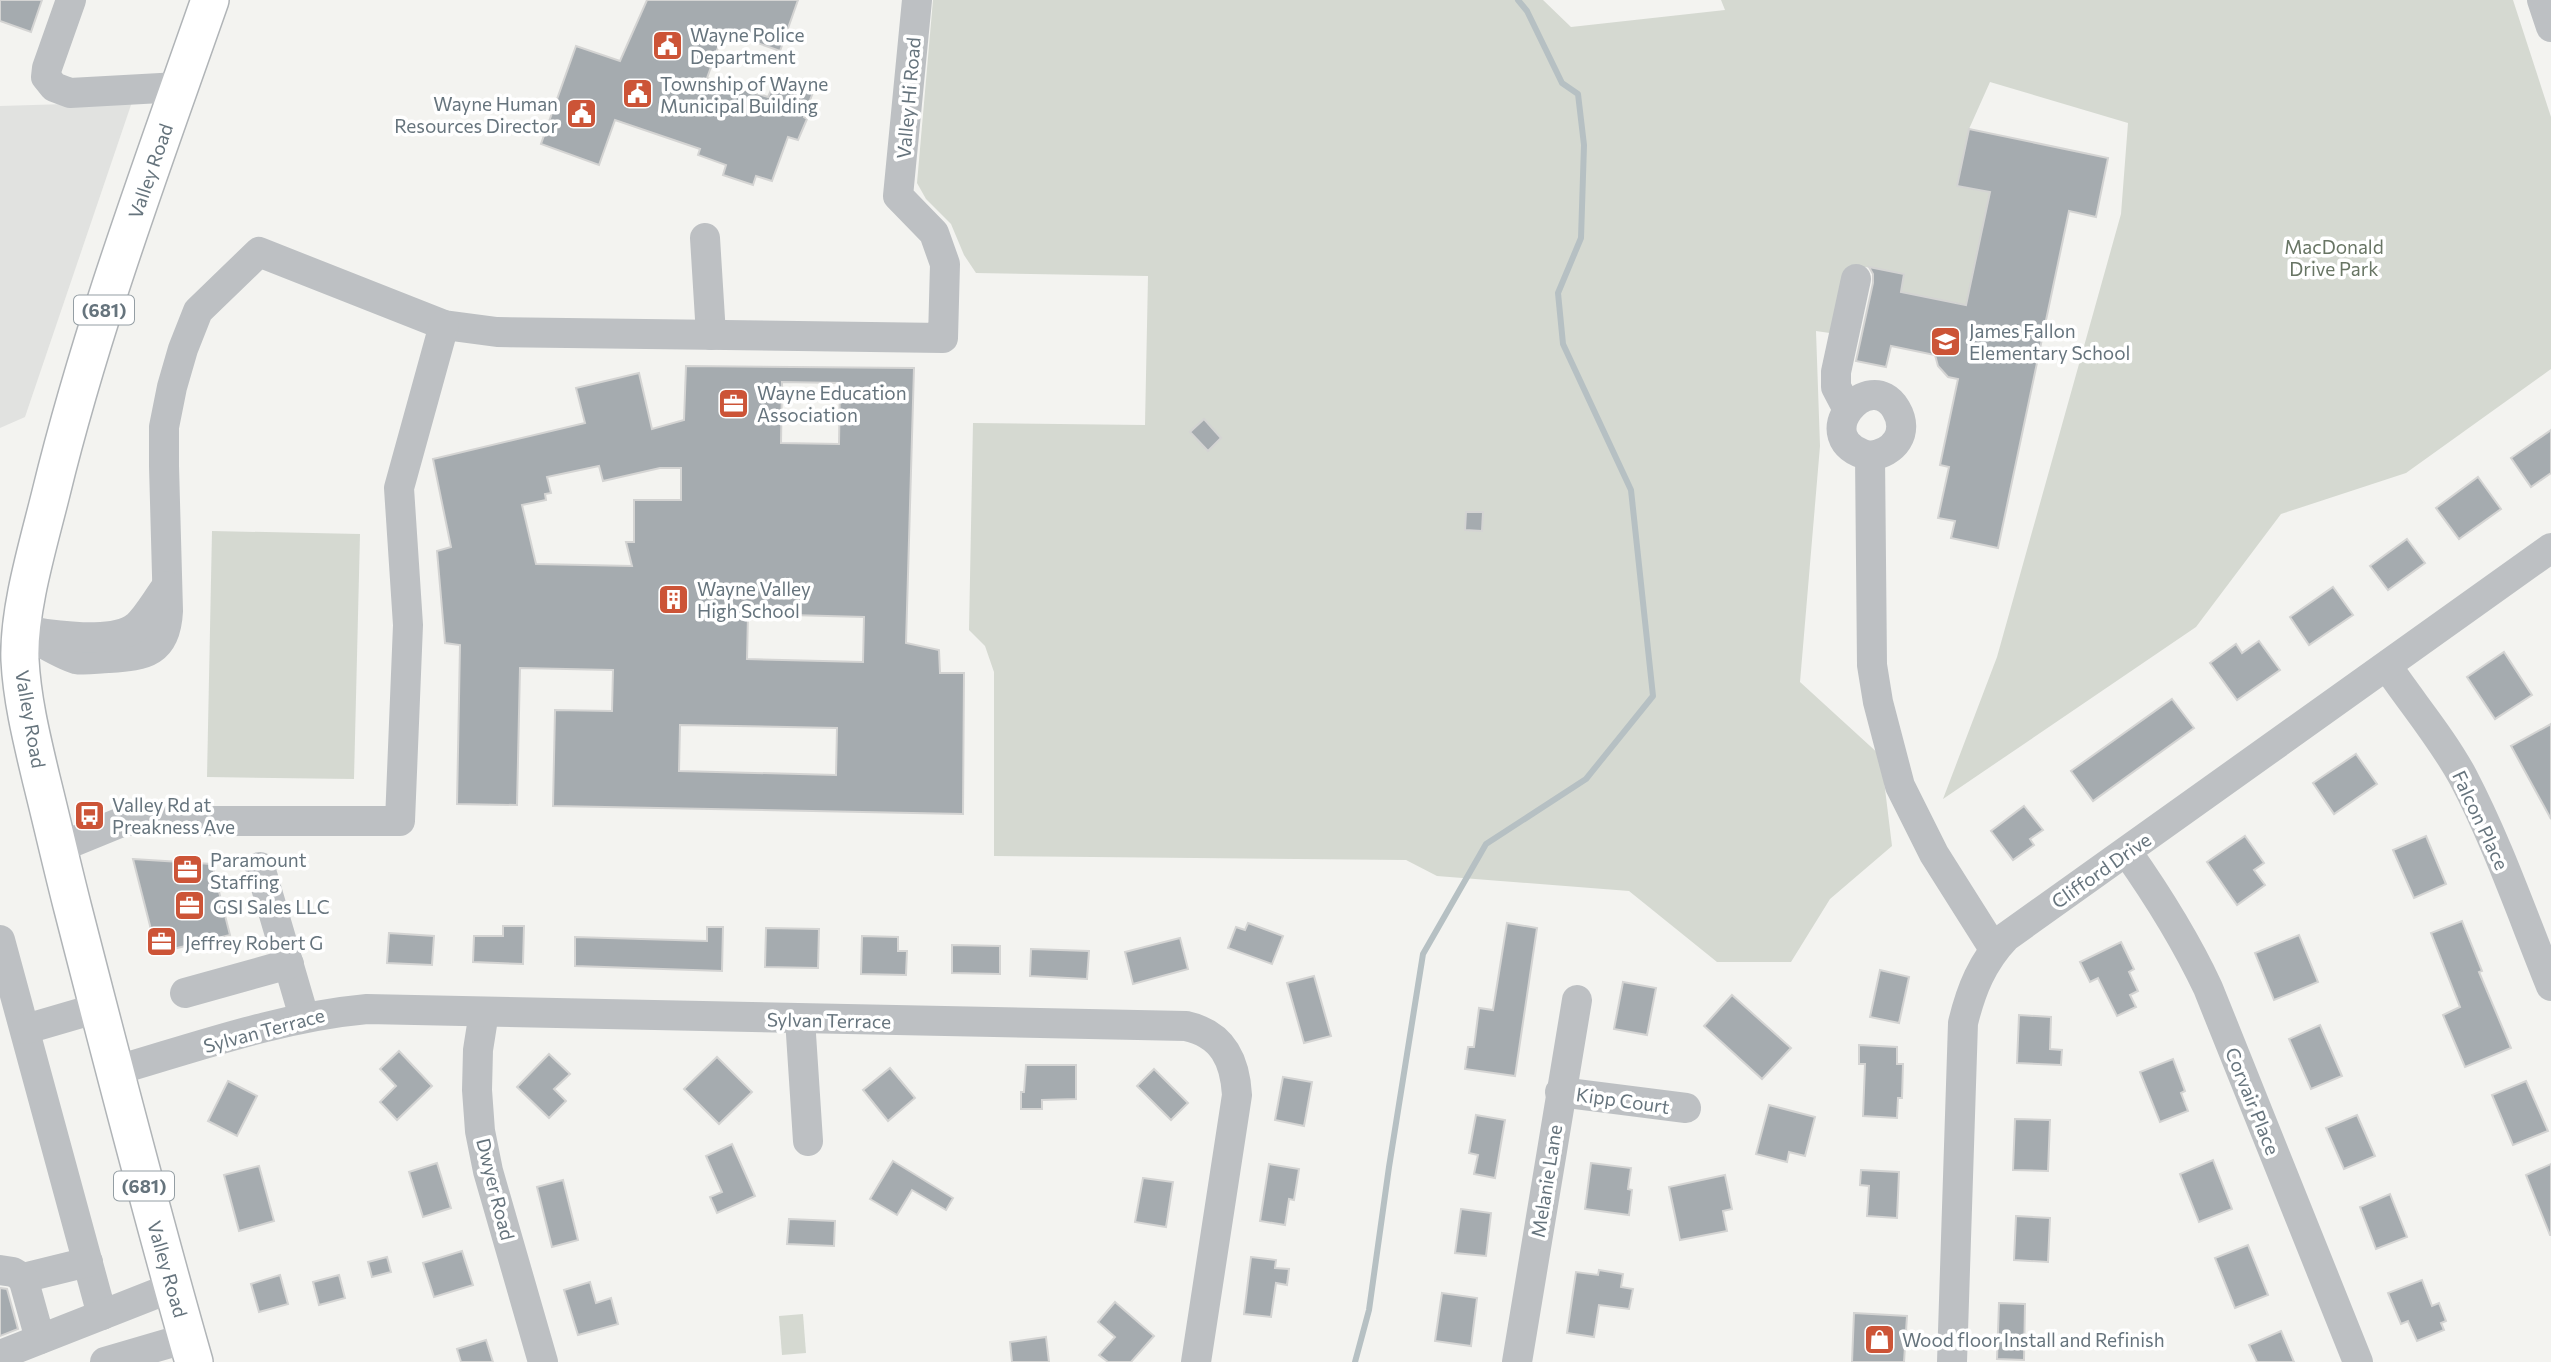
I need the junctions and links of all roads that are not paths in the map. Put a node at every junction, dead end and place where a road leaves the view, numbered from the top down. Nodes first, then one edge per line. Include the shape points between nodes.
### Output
1 (71, 0) edge
2 (210, 0) edge
3 (917, 0) edge
4 (2542, 0) edge
5 (2551, 27) edge
6 (179, 87) junction
7 (705, 238) dead end
8 (1856, 279) dead end
9 (444, 325) junction
10 (711, 335) junction
11 (1847, 408) junction
12 (1870, 456) junction
13 (2551, 548) edge
14 (11, 634) edge
15 (2387, 666) junction
16 (58, 848) junction
17 (2127, 852) junction
18 (260, 867) dead end
19 (0, 940) edge
20 (1994, 949) junction
21 (289, 964) junction
22 (2551, 986) edge
23 (185, 993) dead end
24 (1577, 1000) dead end
25 (98, 1008) junction
26 (484, 1012) junction
27 (304, 1017) junction
28 (800, 1019) junction
29 (26, 1029) junction
30 (114, 1072) junction
31 (1560, 1092) junction
32 (1686, 1108) dead end
33 (808, 1141) dead end
34 (88, 1262) junction
35 (12, 1274) edge
36 (173, 1287) junction
37 (102, 1315) junction
38 (40, 1339) junction
39 (191, 1350) edge
40 (0, 1355) edge
41 (106, 1362) edge
42 (543, 1362) edge
43 (1196, 1362) edge
44 (1517, 1362) edge
45 (1952, 1362) edge
46 (2358, 1362) edge

1 - 6 street via 47,68 46,76 54,87 70,93
2 - 6 main road, Valley Road / (681)
3 - 10 street, Valley Hi Road via 898,197 934,233 945,264 943,338
4 - 5 street
6 - 14 main road, Valley Road / (681) via 123,247
7 - 10 street
8 - 11 street via 1836,372 1836,387
9 - 10 street via 498,332
9 - 14 street via 259,252 198,311 172,387 164,426 167,629 163,640 132,657 76,659
9 - 16 street via 399,488 408,625 400,821 124,821
11 - 12 street via 1843,435 1848,445
11 - 12 street via 1867,396 1880,397 1895,408 1902,423 1896,444 1881,455
12 - 20 street via 1872,665 1878,702 1900,786 1934,854
13 - 15 street, Clifford Drive
14 - 16 main road, Valley Road / (681)
15 - 17 street, Clifford Drive
15 - 22 street, Falcon Place via 2462,775
16 - 25 main road, Valley Road / (681)
17 - 20 street, Clifford Drive
17 - 46 street, Corvair Place via 2190,948
18 - 21 street
19 - 29 street
20 - 45 street, Clifford Drive via 1980,971 1963,1023
21 - 23 street
21 - 27 street
24 - 31 street, Melanie Lane
25 - 29 street
25 - 30 main road, Valley Road / (681)
26 - 27 street, Sylvan Terrace via 367,1009
26 - 28 street, Sylvan Terrace
26 - 42 street, Dwyer Road via 478,1050 481,1131 488,1171
27 - 30 street, Sylvan Terrace
28 - 33 street
28 - 43 street, Sylvan Terrace via 1186,1026 1209,1034 1231,1060 1237,1095
29 - 34 street
30 - 36 main road, Valley Road / (681)
31 - 32 street, Kipp Court
31 - 44 street, Melanie Lane
34 - 35 street
34 - 37 street
35 - 38 street
36 - 37 street
36 - 39 main road, Valley Road / (681)
37 - 38 street
38 - 40 street
39 - 41 street

